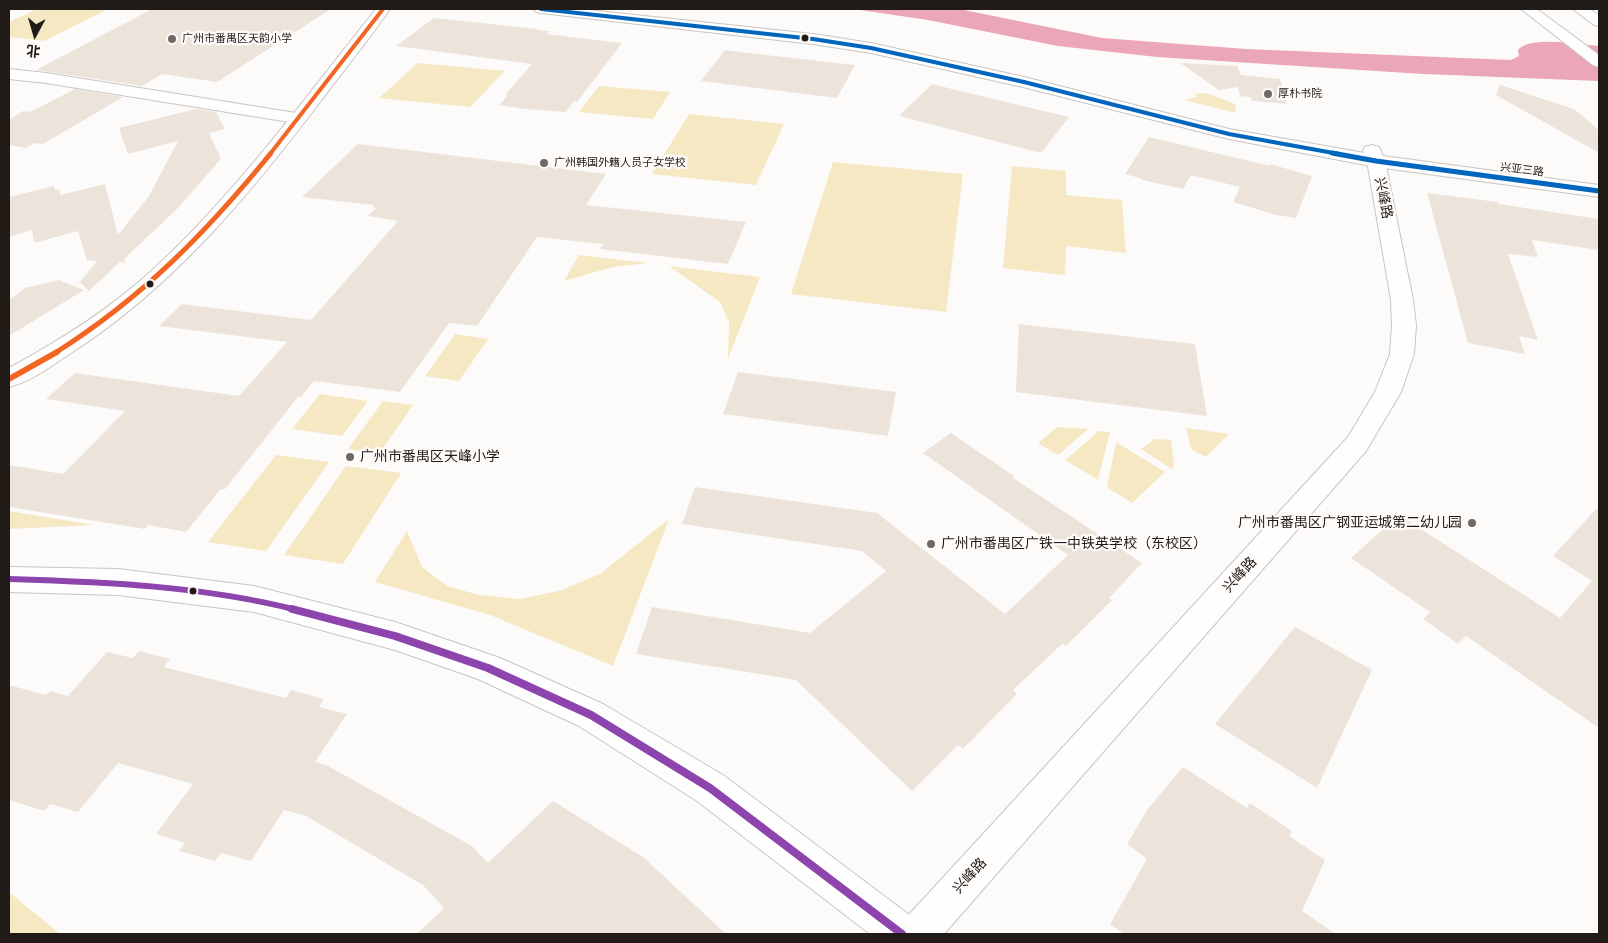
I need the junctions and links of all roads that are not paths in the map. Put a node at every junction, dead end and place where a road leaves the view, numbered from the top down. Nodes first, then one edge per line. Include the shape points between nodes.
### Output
1 (383, 9) edge
2 (541, 9) edge
3 (589, 9) edge
4 (1528, 9) edge
5 (1580, 9) edge
6 (1599, 22) edge
7 (1599, 62) edge
8 (9, 74) edge
9 (296, 118) junction
10 (1374, 156) junction
11 (1599, 178) edge
12 (1599, 191) edge
13 (9, 379) edge
14 (9, 579) edge
15 (902, 934) edge
16 (918, 934) edge

1 - 9 street
2 - 10 street, 兴亚三路 via 871,48 1024,82 1229,134
3 - 10 street, 兴亚三路 via 781,29 917,52 1200,119
4 - 7 street
5 - 6 street
8 - 9 street
9 - 13 street via 219,215 167,268 79,338
10 - 11 street, 兴亚三路
10 - 12 street, 兴亚三路
10 - 16 street, 兴峰路 via 1404,325 1402,354 1388,392 1357,444
14 - 15 street via 118,582 254,599 395,636 488,668 591,715 710,788

